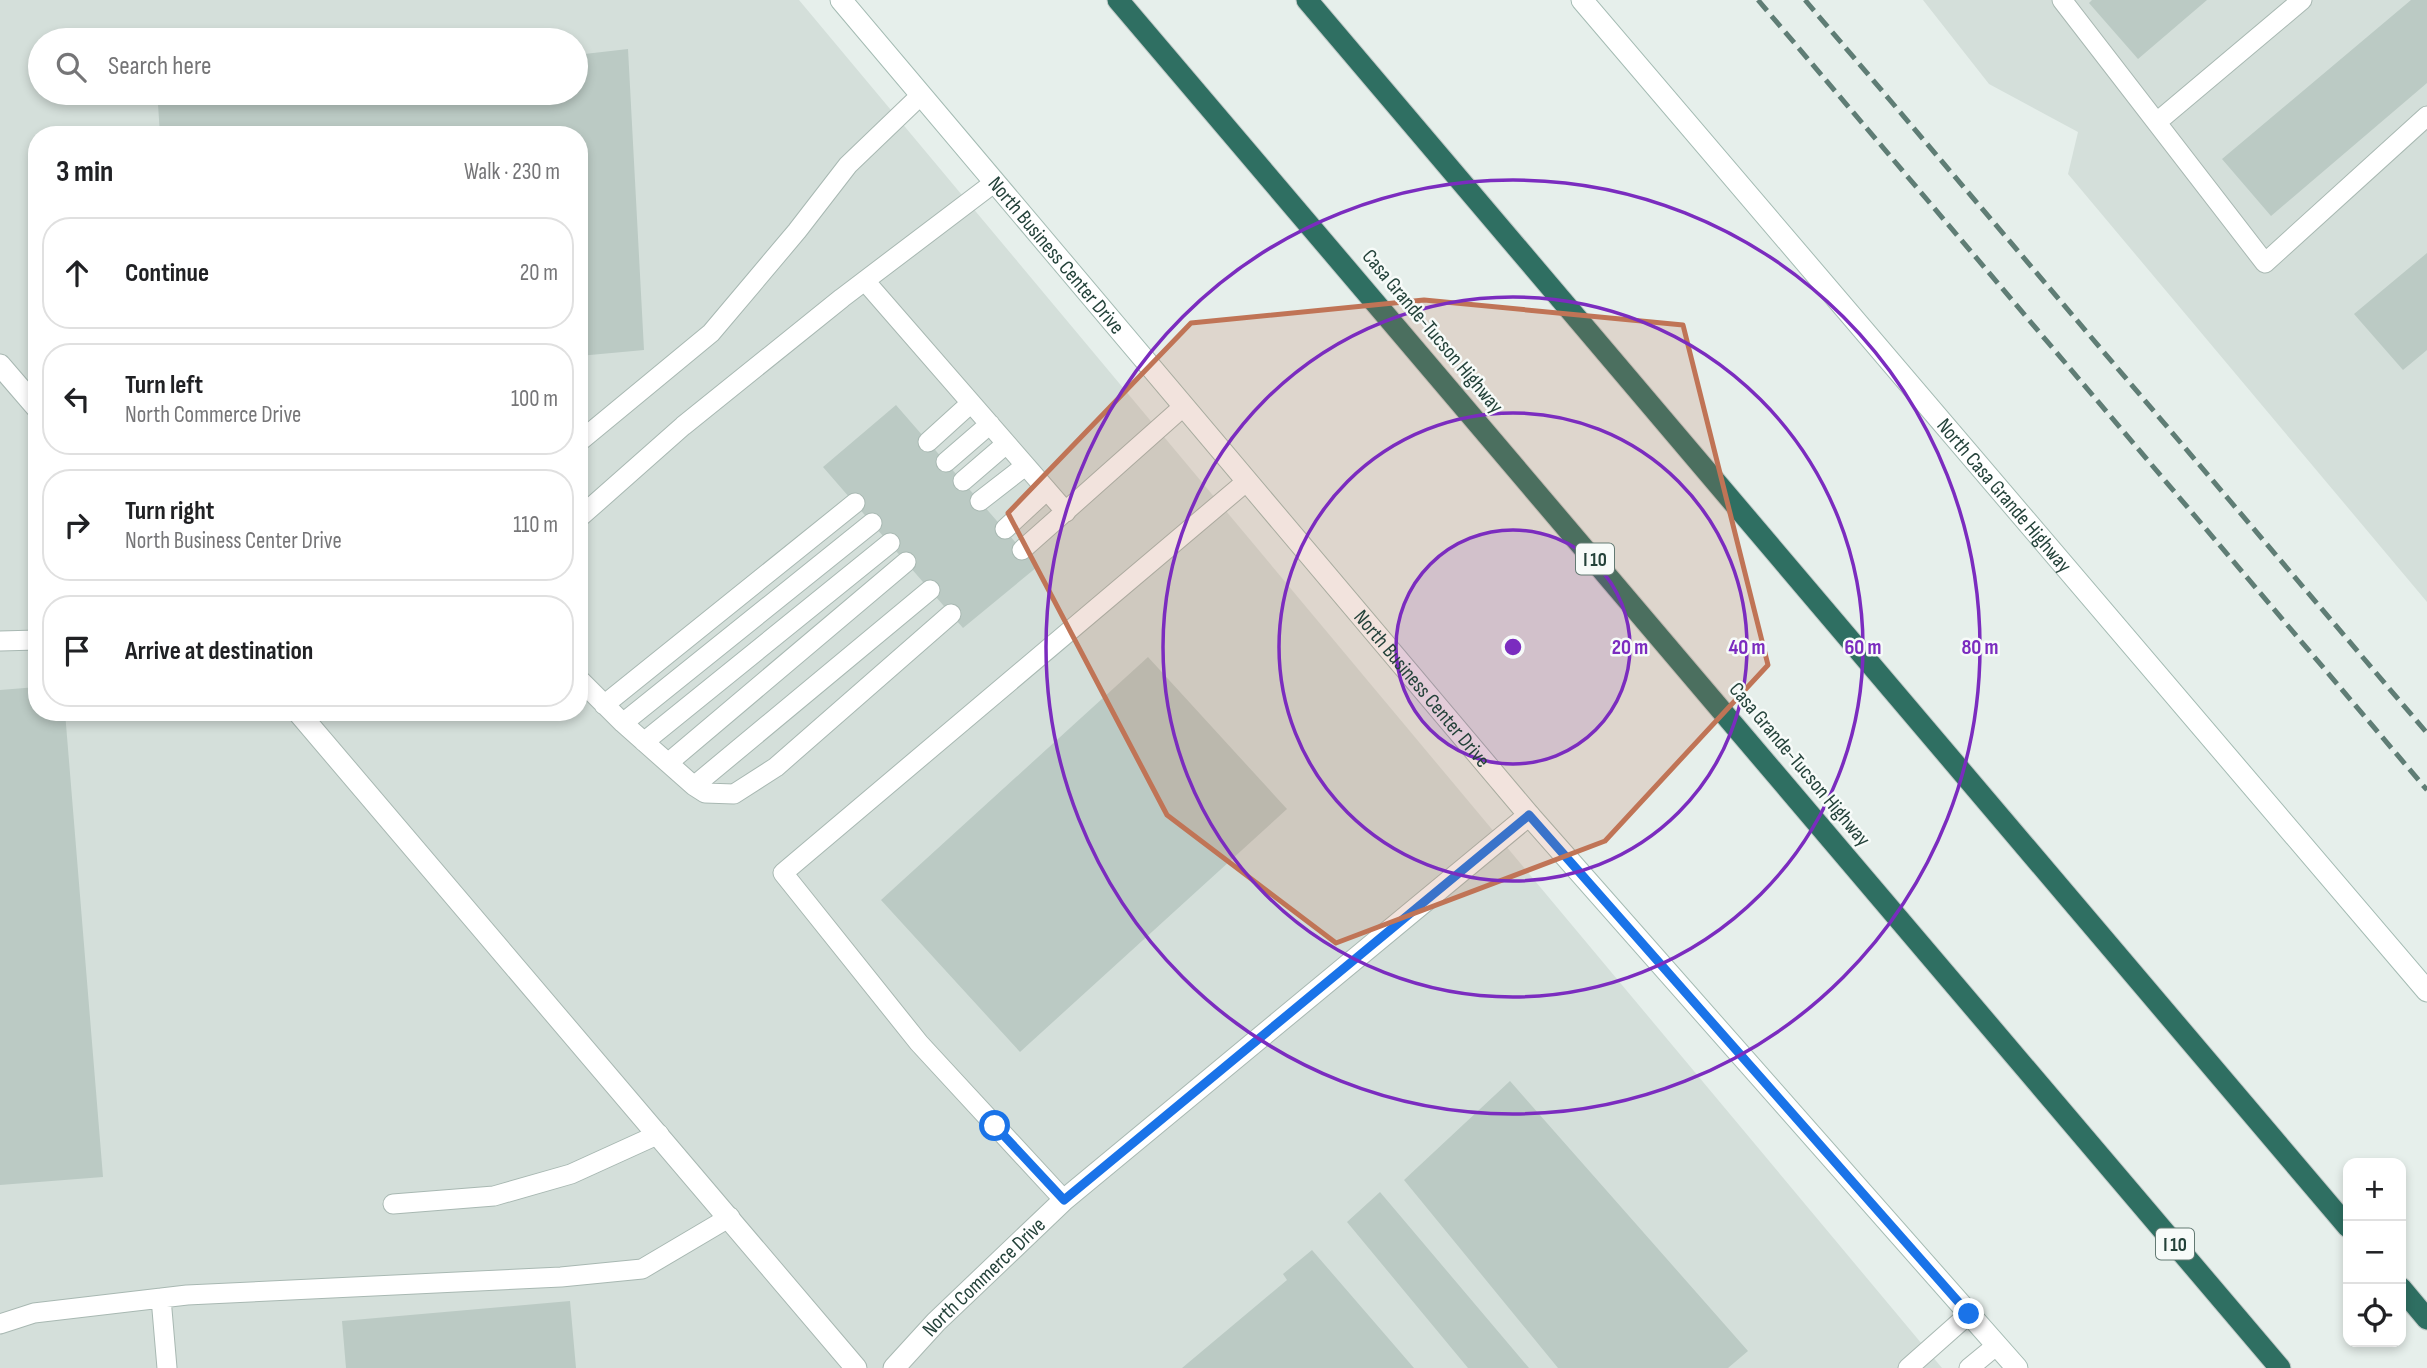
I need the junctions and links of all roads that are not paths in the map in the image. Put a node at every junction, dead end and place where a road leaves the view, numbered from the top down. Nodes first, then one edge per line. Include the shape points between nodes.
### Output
1 (841, 0) edge
2 (1118, 0) edge
3 (1307, 0) edge
4 (1583, 0) edge
5 (2062, 0) edge
6 (2302, 0) edge
7 (921, 95) junction
8 (2427, 116) edge
9 (2157, 122) junction
10 (995, 182) junction
11 (865, 281) junction
12 (0, 365) edge
13 (28, 398) edge
14 (971, 403) junction
15 (1184, 406) junction
16 (990, 424) junction
17 (588, 435) edge
18 (929, 442) dead end
19 (1006, 444) junction
20 (946, 462) dead end
21 (1026, 466) junction
22 (963, 481) dead end
23 (1247, 481) junction
24 (1047, 490) junction
25 (980, 501) dead end
26 (855, 503) dead end
27 (588, 510) edge
28 (1066, 512) junction
29 (872, 523) dead end
30 (1004, 529) dead end
31 (890, 543) dead end
32 (1022, 550) dead end
33 (906, 562) dead end
34 (930, 590) dead end
35 (951, 614) dead end
36 (28, 640) edge
37 (0, 642) edge
38 (588, 688) edge
39 (604, 705) junction
40 (306, 721) edge
41 (623, 723) junction
42 (645, 742) junction
43 (668, 762) junction
44 (694, 786) junction
45 (1529, 815) junction
46 (2427, 990) edge
47 (659, 1134) junction
48 (1064, 1200) junction
49 (393, 1205) dead end
50 (730, 1217) junction
51 (2343, 1221) edge
52 (2406, 1294) edge
53 (161, 1298) junction
54 (1969, 1314) junction
55 (2427, 1319) edge
56 (0, 1324) edge
57 (1997, 1345) junction
58 (167, 1368) edge
59 (856, 1368) edge
60 (894, 1368) edge
61 (1908, 1368) edge
62 (1969, 1368) edge
63 (2017, 1368) edge
64 (2280, 1368) edge

1 - 7 main road, North Business Center Drive
2 - 64 highway, Casa Grande-Tucson Highway / I 10
3 - 51 highway
4 - 46 main road, North Casa Grande Highway
5 - 9 lane
6 - 9 lane
7 - 10 main road, North Business Center Drive
7 - 17 lane via 848,165 711,333
8 - 9 lane via 2265,264
10 - 11 lane
10 - 15 main road, North Business Center Drive
11 - 14 lane
11 - 27 lane via 683,426
12 - 13 main road
14 - 16 lane
14 - 18 lane
15 - 23 main road, North Business Center Drive
15 - 28 lane
16 - 19 lane
16 - 20 lane
19 - 21 lane
19 - 22 lane
21 - 24 lane
21 - 25 lane
23 - 45 main road, North Business Center Drive
23 - 48 lane via 783,873 919,1044
24 - 28 lane
24 - 30 lane
26 - 39 lane
28 - 32 lane
29 - 41 lane
31 - 42 lane
33 - 43 lane
34 - 44 lane
35 - 44 lane via 776,767 734,794 705,793
36 - 37 lane
38 - 39 lane
39 - 41 lane
40 - 47 main road
41 - 42 lane
42 - 43 lane
43 - 44 lane
45 - 48 main road, North Commerce Drive
45 - 54 main road, North Business Center Drive
47 - 49 lane via 571,1174 494,1196
47 - 50 main road
48 - 60 main road, North Commerce Drive
50 - 53 lane via 642,1269
50 - 59 main road
52 - 55 highway
53 - 56 lane via 34,1312
53 - 58 lane
54 - 57 main road, North Business Center Drive
54 - 61 lane
57 - 62 lane
57 - 63 main road, North Business Center Drive

